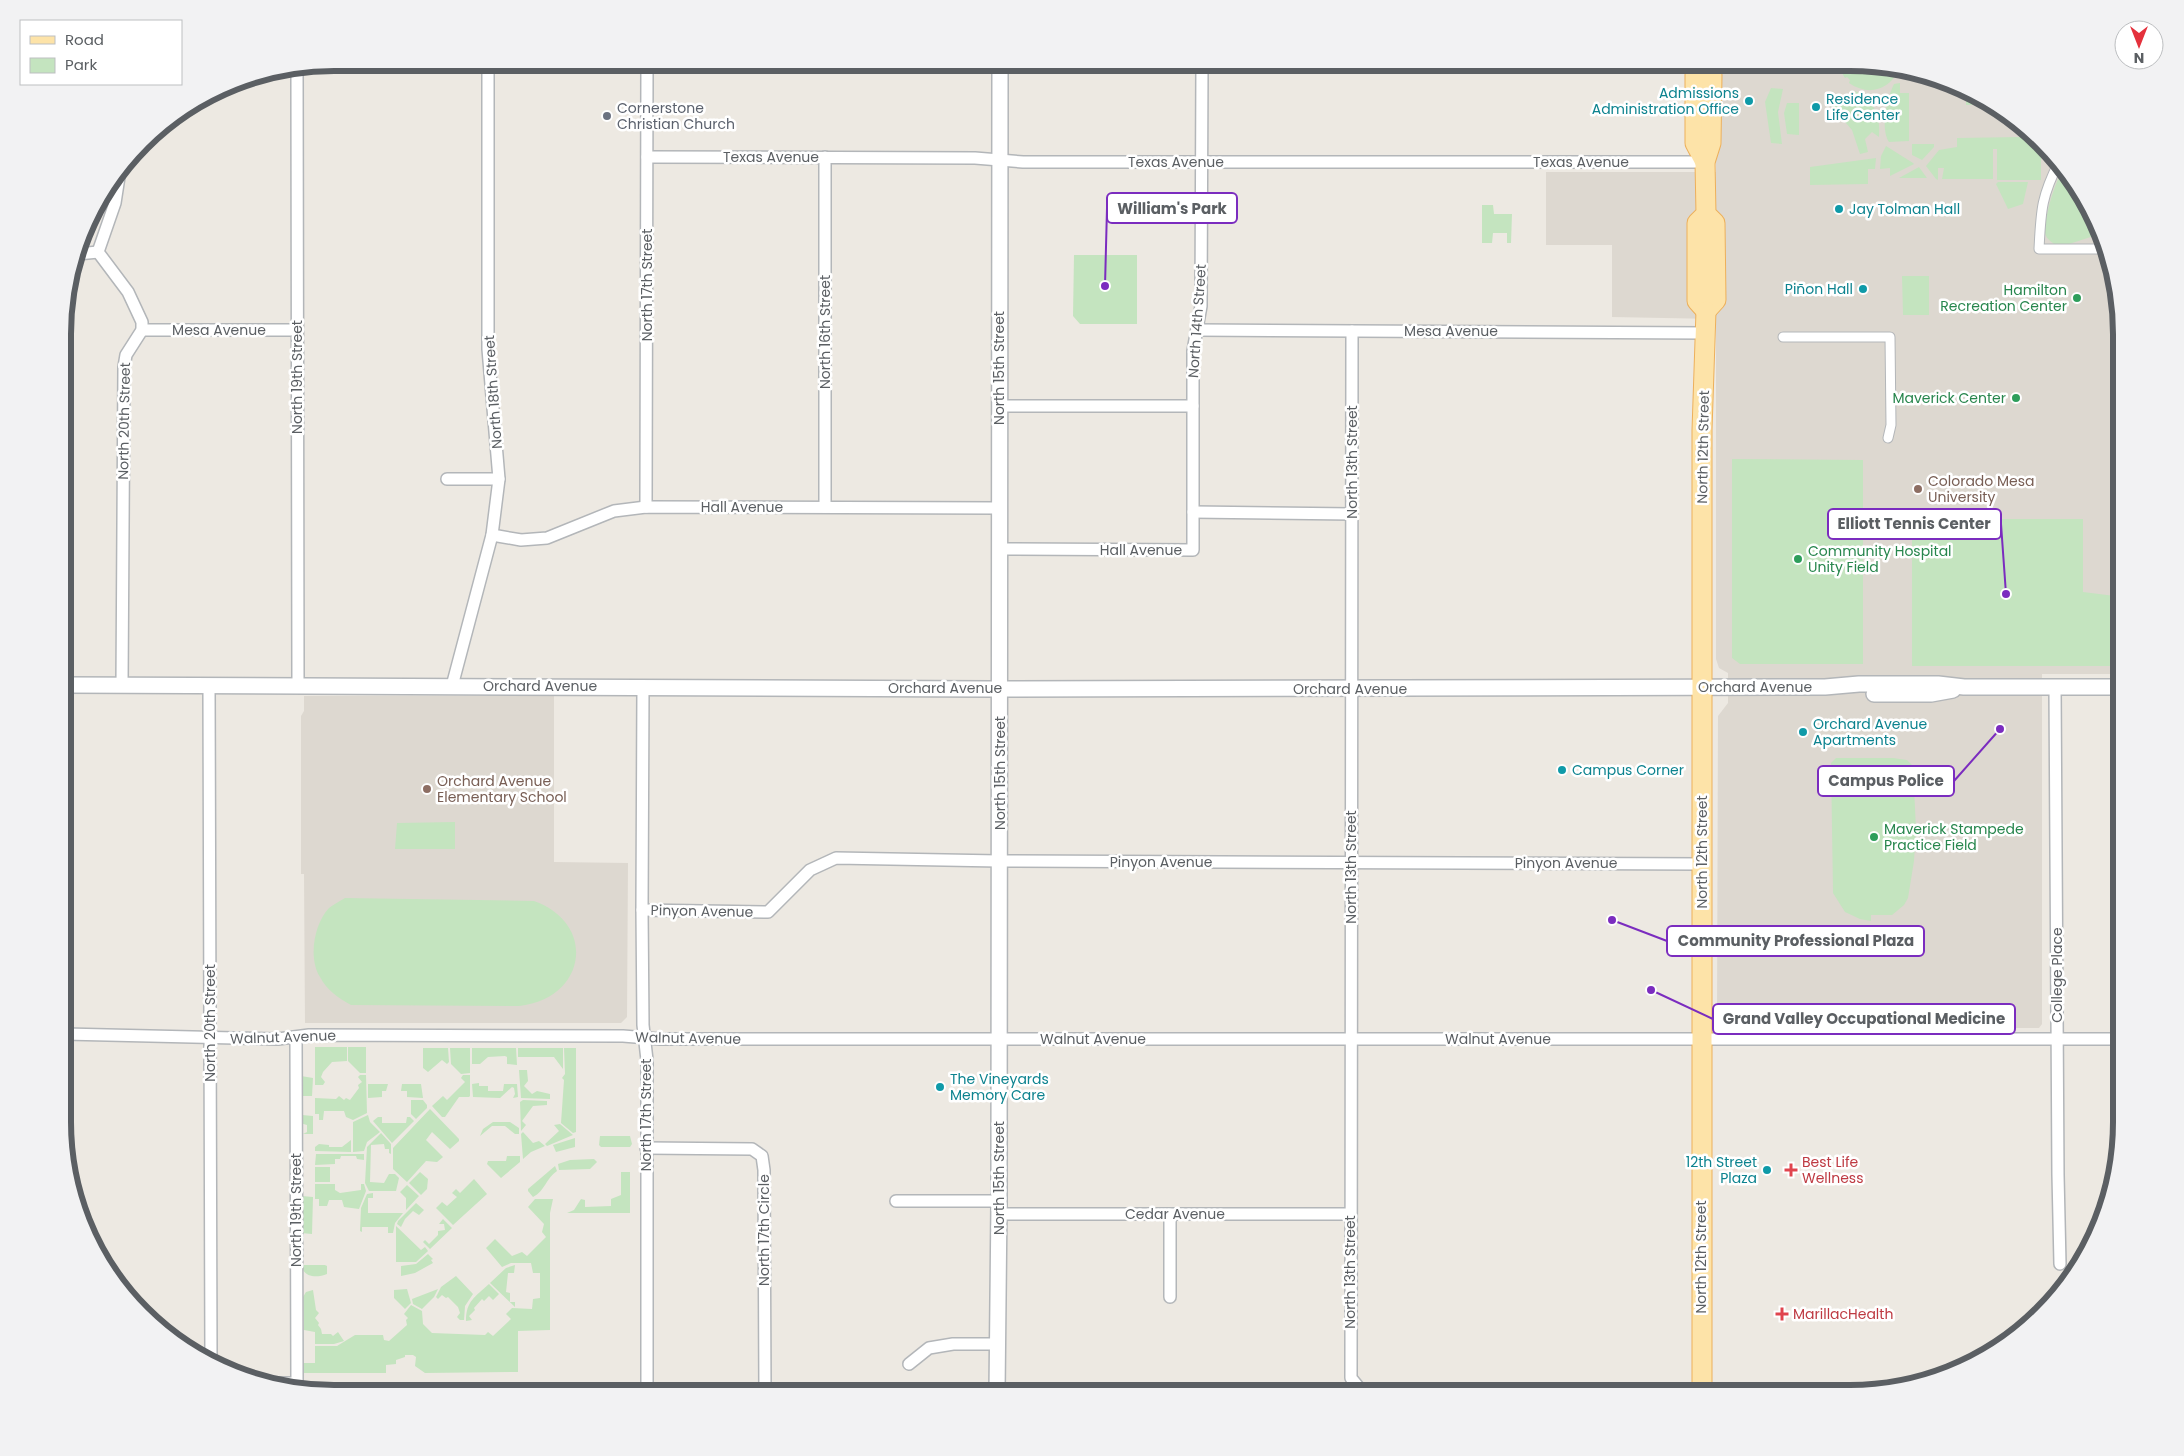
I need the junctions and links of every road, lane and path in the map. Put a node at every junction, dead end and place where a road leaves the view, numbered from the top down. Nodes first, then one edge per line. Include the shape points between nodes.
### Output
1 (488, 71) edge
2 (647, 71) edge
3 (1000, 71) edge
4 (1202, 71) edge
5 (1696, 71) edge
6 (1711, 71) edge
7 (297, 74) edge
8 (647, 157) junction
9 (825, 157) junction
10 (1000, 160) junction
11 (1202, 162) junction
12 (1705, 162) junction
13 (2055, 170) edge
14 (117, 186) edge
15 (2099, 249) edge
16 (98, 252) junction
17 (84, 253) edge
18 (142, 330) junction
19 (296, 330) junction
20 (1197, 330) junction
21 (1352, 331) junction
22 (1705, 333) junction
23 (1783, 337) dead end
24 (999, 406) junction
25 (1193, 406) junction
26 (1888, 438) dead end
27 (447, 478) dead end
28 (499, 478) junction
29 (646, 507) junction
30 (825, 507) junction
31 (999, 508) junction
32 (1193, 512) junction
33 (1352, 514) junction
34 (492, 535) junction
35 (999, 550) junction
36 (1193, 550) joint
37 (71, 685) edge
38 (122, 685) junction
39 (209, 685) junction
40 (298, 685) junction
41 (452, 686) junction
42 (643, 687) junction
43 (1702, 687) junction
44 (2055, 687) junction
45 (2113, 687) edge
46 (1000, 689) junction
47 (1351, 689) junction
48 (999, 861) junction
49 (1351, 863) junction
50 (1702, 864) junction
51 (642, 910) junction
52 (71, 1034) edge
53 (296, 1036) junction
54 (210, 1038) junction
55 (646, 1038) junction
56 (1000, 1039) junction
57 (1351, 1039) junction
58 (1701, 1039) junction
59 (2057, 1039) junction
60 (2113, 1039) edge
61 (646, 1148) junction
62 (896, 1201) dead end
63 (999, 1207) junction
64 (1170, 1214) junction
65 (1350, 1214) junction
66 (2060, 1264) dead end
67 (1170, 1297) dead end
68 (997, 1344) junction
69 (211, 1354) edge
70 (909, 1364) dead end
71 (297, 1382) edge
72 (647, 1385) edge
73 (765, 1385) edge
74 (997, 1385) edge
75 (1356, 1385) edge
76 (1702, 1385) edge

1 - 28 street, North 18th Street via 488,350
2 - 8 street, North 17th Street
3 - 10 street, North 15th Street
4 - 11 street, North 14th Street
5 - 12 main road, North 12th Street via 1695,143
6 - 12 main road, North 12th Street via 1712,133
7 - 19 street, North 19th Street
8 - 9 street, Texas Avenue
8 - 29 street, North 17th Street
9 - 10 street, Texas Avenue
9 - 30 street, North 16th Street
10 - 11 street, Texas Avenue
10 - 24 street, North 15th Street
11 - 12 street, Texas Avenue
11 - 20 street, North 14th Street via 1201,306
12 - 22 main road, North 12th Street via 1706,214 1698,223 1697,250 1697,301 1706,311
13 - 15 street via 2042,204 2039,249
14 - 16 street
16 - 17 street
16 - 18 street via 128,292 142,322
18 - 19 street, Mesa Avenue
18 - 38 street, North 20th Street via 129,347 124,367
19 - 40 street, North 19th Street
20 - 21 street, Mesa Avenue
20 - 25 street, North 14th Street via 1193,351
21 - 22 street, Mesa Avenue
21 - 33 street, North 13th Street
22 - 43 main road, North 12th Street
23 - 26 street via 1890,337
24 - 25 street
24 - 31 street, North 15th Street
25 - 32 street, North 14th Street
27 - 28 street
28 - 34 street, North 18th Street
29 - 30 street, Hall Avenue
29 - 34 street, Hall Avenue via 614,511 547,538 521,540
30 - 31 street, Hall Avenue
31 - 35 street, North 15th Street
32 - 33 street
32 - 36 street, North 14th Street
33 - 47 street, North 13th Street
34 - 41 street, North 18th Street
35 - 36 street, Hall Avenue
35 - 46 street, North 15th Street
37 - 38 street, Orchard Avenue
38 - 39 street, Orchard Avenue
39 - 40 street, Orchard Avenue
39 - 54 street, North 20th Street
40 - 41 street, Orchard Avenue
41 - 42 street, Orchard Avenue
42 - 46 street, Orchard Avenue
42 - 51 street, North 17th Street
43 - 44 street, Orchard Avenue via 1859,684
43 - 47 street, Orchard Avenue
43 - 50 main road, North 12th Street
44 - 45 street, Orchard Avenue
44 - 59 street, College Place
46 - 47 street, Orchard Avenue
46 - 48 street, North 15th Street
47 - 49 street, North 13th Street
48 - 49 street, Pinyon Avenue
48 - 51 street, Pinyon Avenue via 836,858 810,870 768,912
48 - 56 street, North 15th Street
49 - 50 street, Pinyon Avenue
49 - 57 street, North 13th Street
50 - 58 main road, North 12th Street
51 - 55 street, North 17th Street
52 - 54 street, Walnut Avenue
53 - 54 street, Walnut Avenue via 278,1039
53 - 55 street, Walnut Avenue
53 - 71 street, North 19th Street
54 - 69 street, North 20th Street
55 - 56 street, Walnut Avenue
55 - 61 street, North 17th Street
56 - 57 street, Walnut Avenue
56 - 63 street, North 15th Street
57 - 58 street, Walnut Avenue
57 - 65 street, North 13th Street
58 - 59 street, Walnut Avenue
58 - 76 main road, North 12th Street
59 - 60 street, Walnut Avenue
59 - 66 street, College Place
61 - 72 street, North 17th Street
61 - 73 street, North 17th Circle via 752,1149 762,1156
62 - 63 street, Cedar Avenue
63 - 64 street, Cedar Avenue
63 - 68 street, North 15th Street
64 - 65 street, Cedar Avenue
64 - 67 street
65 - 75 street, North 13th Street via 1350,1370
68 - 70 street via 953,1344 929,1348
68 - 74 street, North 15th Street

